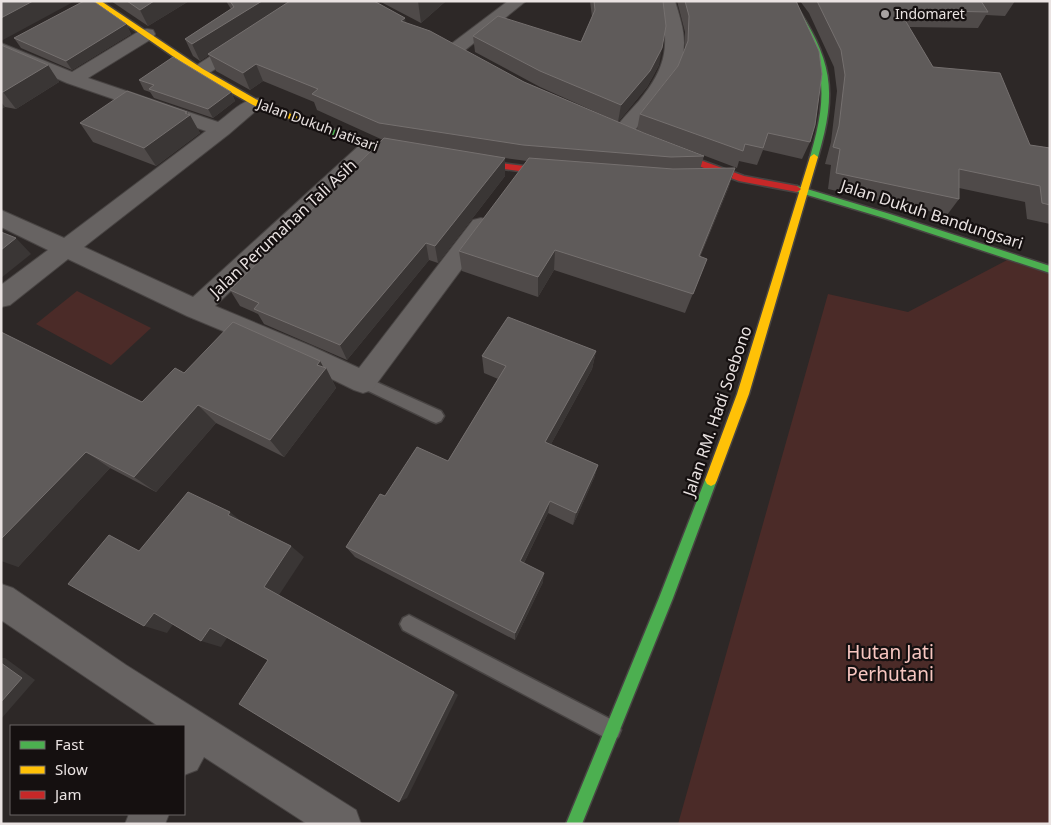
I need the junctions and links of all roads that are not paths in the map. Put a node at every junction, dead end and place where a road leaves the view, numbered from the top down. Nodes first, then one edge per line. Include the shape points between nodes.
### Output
1 (518, 1) edge
2 (667, 1) edge
3 (790, 1) edge
4 (91, 3) edge
5 (259, 33) edge
6 (147, 34) junction
7 (8, 46) edge
8 (453, 51) edge
9 (200, 71) junction
10 (73, 79) junction
11 (256, 103) junction
12 (222, 130) junction
13 (622, 133) edge
14 (370, 146) junction
15 (656, 147) edge
16 (427, 155) edge
17 (456, 160) edge
18 (571, 174) edge
19 (742, 179) junction
20 (711, 181) edge
21 (805, 191) junction
22 (493, 210) edge
23 (1, 218) edge
24 (63, 249) junction
25 (1050, 270) edge
26 (1, 298) edge
27 (196, 309) junction
28 (363, 382) junction
29 (436, 416) dead end
30 (1, 600) edge
31 (409, 624) dead end
32 (168, 725) edge
33 (611, 730) junction
34 (191, 745) edge
35 (342, 824) edge
36 (574, 824) edge

1 - 8 street
2 - 13 street via 675,41 668,74
3 - 21 street, Jalan RM. Hadi Soebono via 814,46 826,80 819,142
4 - 6 street, Jalan Dukuh Jatisari
5 - 9 street
6 - 9 street, Jalan Dukuh Jatisari
6 - 10 street
7 - 10 street
9 - 11 street, Jalan Dukuh Jatisari
10 - 12 street
11 - 12 street
11 - 14 street, Jalan Dukuh Jatisari
12 - 24 street
14 - 16 street, Jalan Dukuh Jatisari
14 - 27 street, Jalan Perumahan Tali Asih
15 - 19 street
17 - 18 street via 517,178
19 - 20 street
19 - 21 street
21 - 25 street, Jalan Dukuh Bandungsari
21 - 33 street, Jalan RM. Hadi Soebono via 743,394 666,598
22 - 28 street
23 - 24 street, Jalan Perumahan Tali Asih
24 - 26 street
24 - 27 street, Jalan Perumahan Tali Asih
27 - 28 street, Jalan Perumahan Tali Asih
28 - 29 lane
30 - 32 street via 114,677
31 - 33 lane
33 - 36 street, Jalan RM. Hadi Soebono
34 - 35 street

